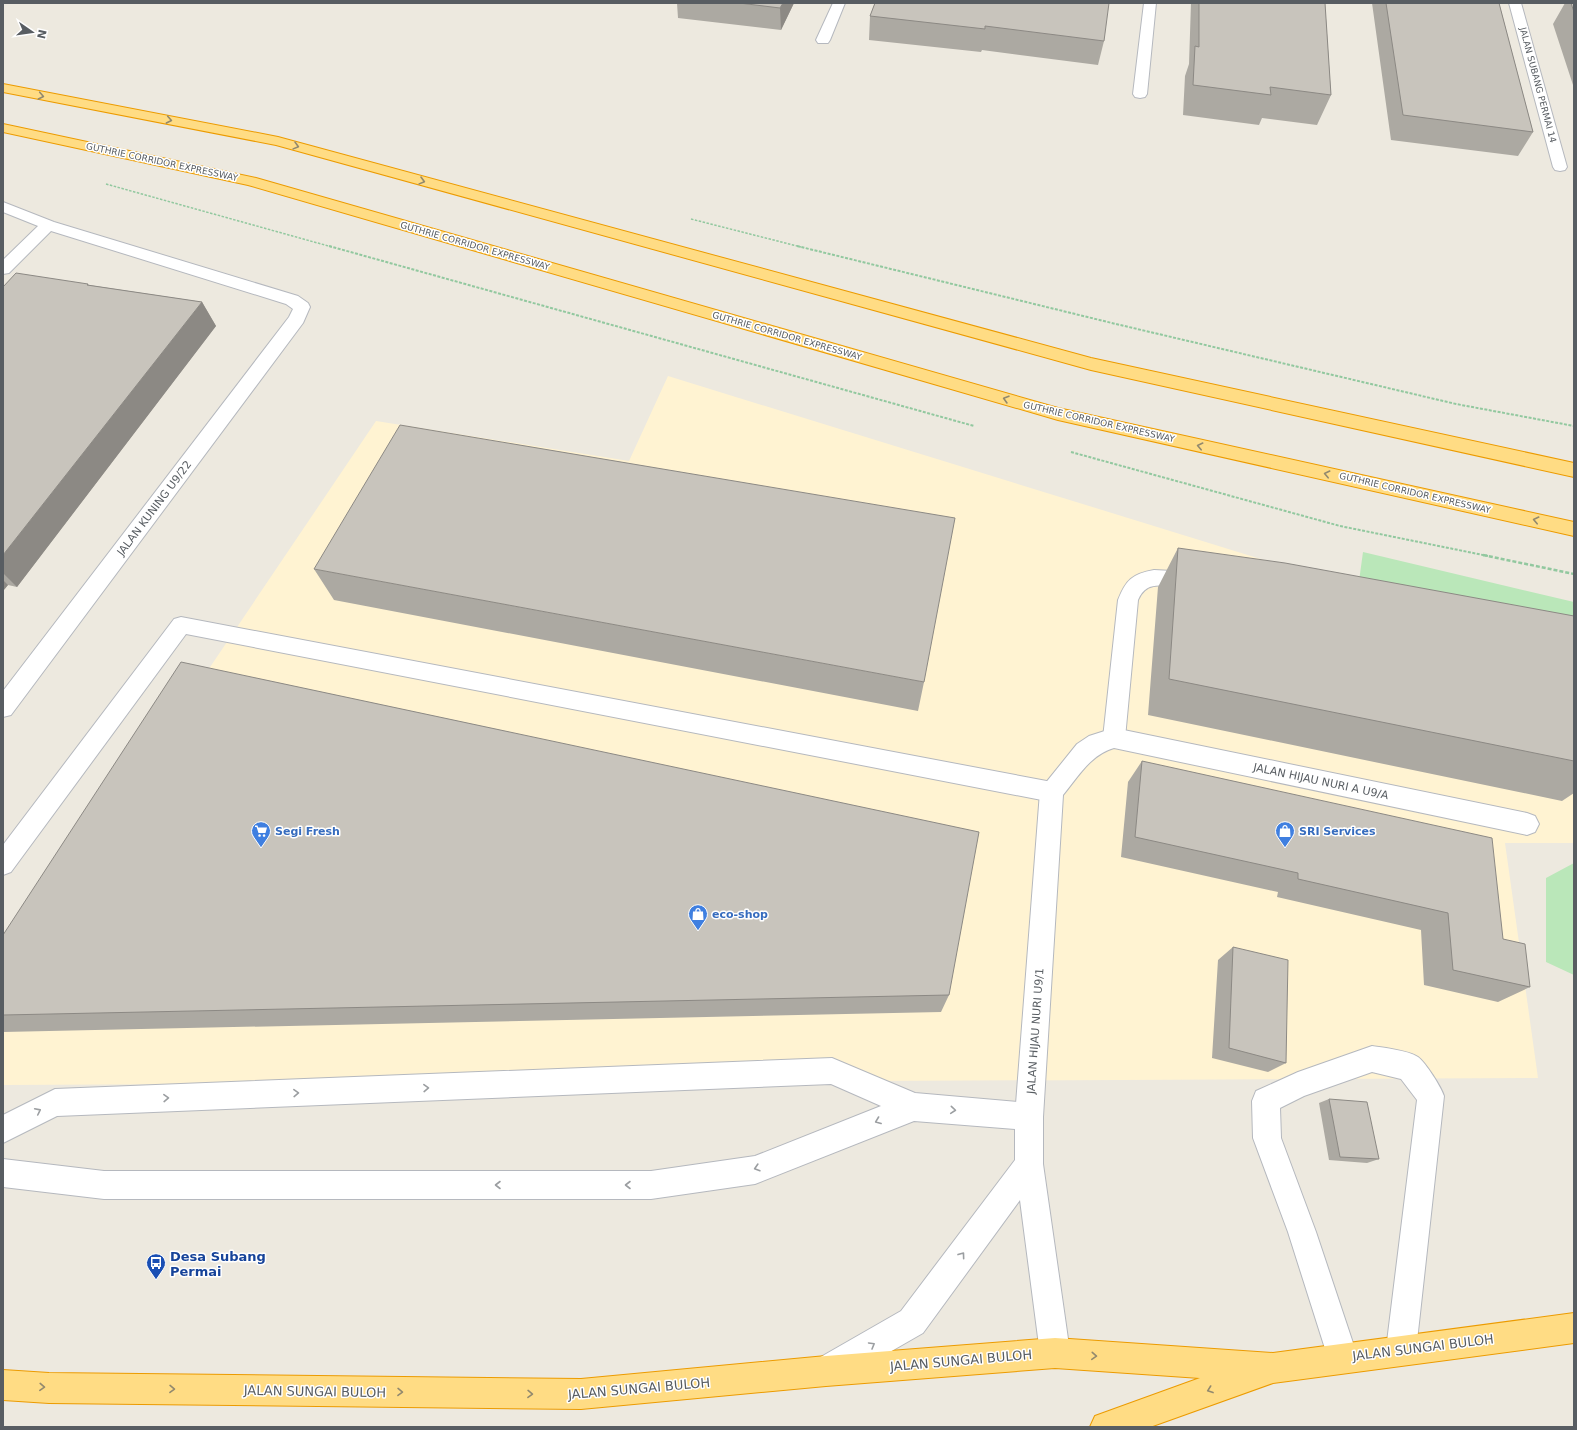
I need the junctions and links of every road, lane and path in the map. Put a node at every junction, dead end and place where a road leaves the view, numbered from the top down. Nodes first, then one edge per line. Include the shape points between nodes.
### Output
1 (838, 3) edge
2 (1150, 3) edge
3 (1515, 3) edge
4 (823, 40) dead end
5 (3, 88) edge
6 (1140, 94) dead end
7 (3, 128) edge
8 (1560, 166) dead end
9 (104, 183) dead end
10 (3, 207) edge
11 (688, 218) dead end
12 (48, 225) junction
13 (3, 269) edge
14 (977, 426) dead end
15 (1574, 426) edge
16 (1068, 452) dead end
17 (1574, 470) edge
18 (1574, 529) edge
19 (1574, 574) edge
20 (1212, 585) edge
21 (3, 708) edge
22 (1114, 738) junction
23 (1052, 792) junction
24 (1527, 824) dead end
25 (3, 864) edge
26 (914, 1107) junction
27 (1029, 1118) junction
28 (3, 1128) edge
29 (1028, 1164) junction
30 (3, 1173) edge
31 (1574, 1328) edge
32 (1401, 1350) junction
33 (1055, 1353) junction
34 (1343, 1358) junction
35 (1273, 1368) junction
36 (826, 1371) junction
37 (3, 1385) edge
38 (1106, 1427) edge

1 - 4 street
2 - 6 street
3 - 8 street, JALAN SUBANG PERMAI 14
5 -> 17 highway via 278,141 1090,364
18 -> 7 highway, GUTHRIE CORRIDOR EXPRESSWAY via 1058,414 251,181
9 - 14 path
10 - 12 street
11 - 15 path via 878,267 1456,404
12 - 13 street
12 - 21 street, JALAN KUNING U9/22 via 292,300 302,307 297,319
16 - 19 path via 1340,526
20 - 22 street via 1166,578 1146,578 1135,584 1128,600
22 - 23 street via 1097,743 1085,752
22 - 24 street, JALAN HIJAU NURI A U9/A
23 - 25 street via 181,625
23 - 27 street, JALAN HIJAU NURI U9/1
26 -> 27 street
28 -> 26 street via 55,1103 832,1071
26 -> 30 street via 755,1170 651,1185 104,1185
27 - 29 street, JALAN HIJAU NURI U9/1
29 - 33 street, JALAN HIJAU NURI U9/1
36 -> 29 street via 912,1322
31 - 32 highway, JALAN SUNGAI BULOH
32 - 34 highway, JALAN SUNGAI BULOH
32 - 34 street via 1431,1096 1409,1067 1372,1059 1298,1085 1266,1101 1267,1138 1302,1232
33 -> 35 highway, JALAN SUNGAI BULOH
33 - 36 highway, JALAN SUNGAI BULOH
34 - 35 highway, JALAN SUNGAI BULOH
35 -> 38 highway, JALAN SUNGAI BULOH
37 -> 36 highway, JALAN SUNGAI BULOH via 49,1388 580,1394

